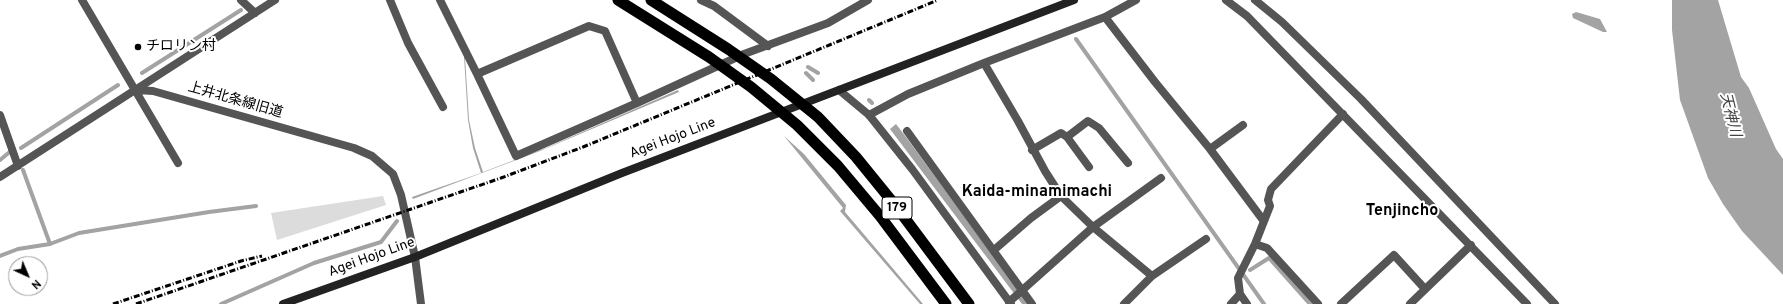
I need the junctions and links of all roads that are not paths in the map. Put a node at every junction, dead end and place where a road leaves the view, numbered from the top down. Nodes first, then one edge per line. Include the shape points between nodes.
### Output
1 (82, 0) edge
2 (241, 0) edge
3 (275, 0) edge
4 (390, 0) edge
5 (440, 0) edge
6 (618, 0) edge
7 (651, 0) edge
8 (701, 0) edge
9 (868, 0) edge
10 (1074, 0) edge
11 (1136, 0) edge
12 (1226, 0) edge
13 (1256, 0) edge
14 (255, 13) junction
15 (1105, 17) junction
16 (768, 46) junction
17 (984, 63) junction
18 (477, 74) junction
19 (136, 90) junction
20 (839, 90) junction
21 (638, 103) junction
22 (443, 107) dead end
23 (1343, 114) junction
24 (0, 115) edge
25 (869, 115) junction
26 (1243, 124) dead end
27 (907, 131) dead end
28 (1067, 137) junction
29 (1210, 149) junction
30 (1032, 150) junction
31 (178, 163) dead end
32 (1128, 163) dead end
33 (18, 166) junction
34 (1088, 167) dead end
35 (0, 177) edge
36 (1161, 178) dead end
37 (1061, 196) junction
38 (1263, 220) junction
39 (1093, 227) junction
40 (1206, 239) dead end
41 (1255, 244) junction
42 (1471, 244) junction
43 (994, 250) junction
44 (415, 257) junction
45 (1152, 276) junction
46 (1425, 289) junction
47 (1022, 291) junction
48 (1240, 294) junction
49 (1010, 303) edge
50 (1524, 303) edge
51 (283, 304) edge
52 (421, 304) edge
53 (946, 304) edge
54 (969, 304) edge
55 (1032, 304) edge
56 (1124, 304) edge
57 (1231, 304) edge
58 (1247, 304) edge
59 (1318, 304) edge
60 (1341, 304) edge
61 (1410, 304) edge
62 (1555, 304) edge

1 - 19 street
2 - 14 street
3 - 14 street
4 - 22 street via 408,43
5 - 18 street
6 - 53 highway, 179 via 752,87 796,125 838,166 880,216
7 - 54 highway, 179 via 771,79 818,117 856,157
8 - 16 street via 714,6
9 - 16 street via 828,23
10 - 20 main road, Agei Hojo Line
11 - 15 street
12 - 23 street via 1247,16
13 - 62 street via 1361,99
14 - 19 street
15 - 17 street
15 - 29 street
16 - 21 street via 744,54
17 - 25 street via 908,94
17 - 30 street
18 - 21 street via 589,26 605,31
18 - 21 street via 516,156
19 - 31 street
19 - 33 street
19 - 44 street, 上井北条線旧道 via 160,93 354,148 372,156 393,174
20 - 25 street
20 - 44 main road, Agei Hojo Line via 622,173
23 - 38 street via 1271,189 1268,200 1270,206
23 - 42 street
24 - 33 street
25 - 49 street
26 - 29 street
27 - 43 street
28 - 30 street via 1061,133
28 - 32 street via 1088,121 1099,128
28 - 34 street
29 - 38 street
30 - 37 street
33 - 35 street
36 - 39 street
37 - 39 street
37 - 43 street
38 - 41 street
39 - 45 street
39 - 47 street
40 - 45 street
41 - 48 street via 1238,278
41 - 59 street via 1267,248
42 - 46 street
42 - 50 street
43 - 47 street
44 - 51 main road, Agei Hojo Line
44 - 52 street, 上井北条線旧道
45 - 56 street
46 - 60 street via 1394,255
46 - 61 street
47 - 49 street
47 - 55 street
48 - 57 street
48 - 58 street

